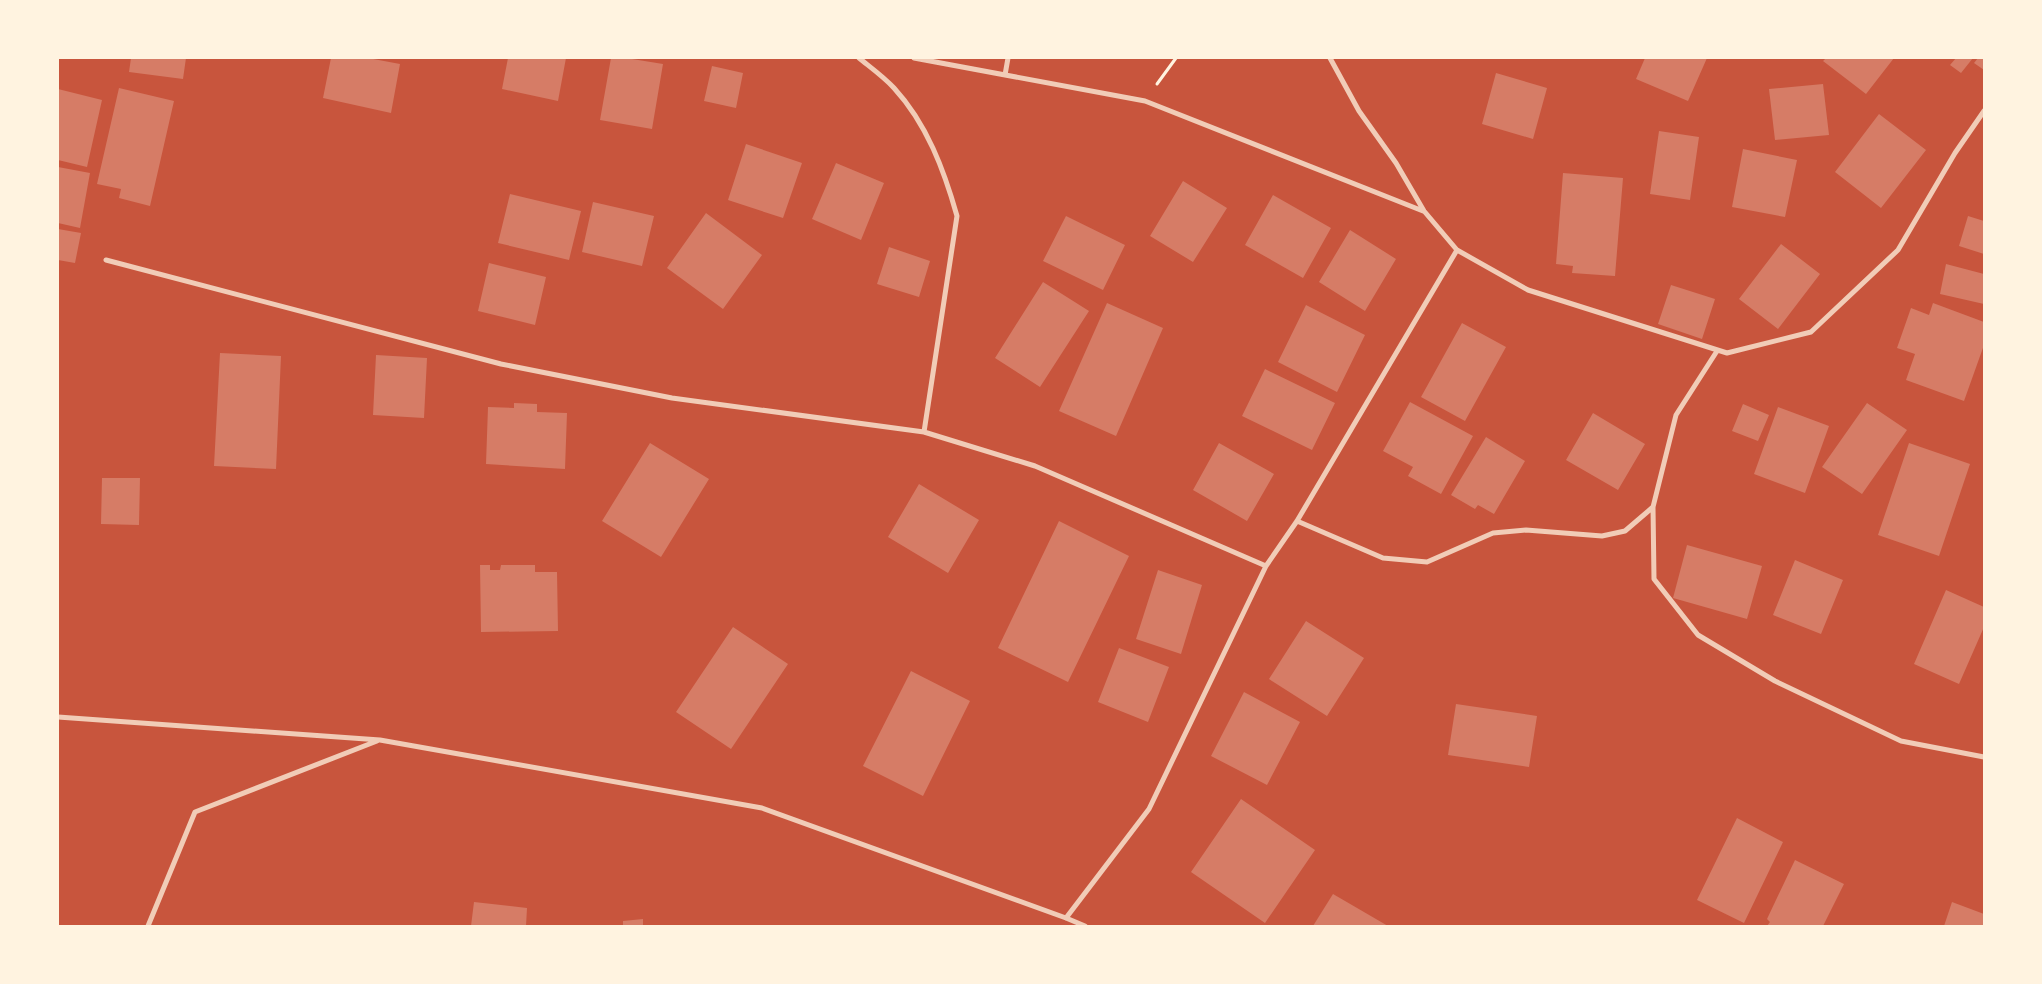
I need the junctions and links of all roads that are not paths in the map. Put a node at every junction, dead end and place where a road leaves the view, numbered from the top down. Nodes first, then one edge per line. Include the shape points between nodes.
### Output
1 (859, 58) edge
2 (914, 58) edge
3 (1008, 58) edge
4 (1330, 58) edge
5 (1005, 75) junction
6 (1984, 111) edge
7 (1424, 211) junction
8 (1457, 250) junction
9 (106, 260) dead end
10 (1717, 351) junction
11 (924, 432) junction
12 (1653, 507) junction
13 (1297, 521) junction
14 (1266, 566) junction
15 (58, 717) edge
16 (380, 740) junction
17 (1984, 757) edge
18 (1066, 918) junction
19 (148, 926) edge
20 (1085, 926) edge

1 - 11 street via 894,88 928,137 947,181 957,216
2 - 5 street
3 - 5 street
4 - 7 street via 1359,111 1396,163
5 - 7 street via 1145,101
6 - 10 street via 1898,250 1811,332 1726,354
7 - 8 street
8 - 10 street via 1528,290
8 - 13 street
9 - 11 street via 511,366 672,398
10 - 12 street via 1676,415
11 - 14 street via 1035,466
12 - 13 street via 1625,531 1602,536 1526,530 1493,533 1427,562 1383,558
12 - 17 street via 1654,579 1698,635 1775,681 1901,741
13 - 14 street
14 - 18 street via 1149,809
15 - 16 street
16 - 18 street via 762,808
16 - 19 street via 195,812
18 - 20 street

